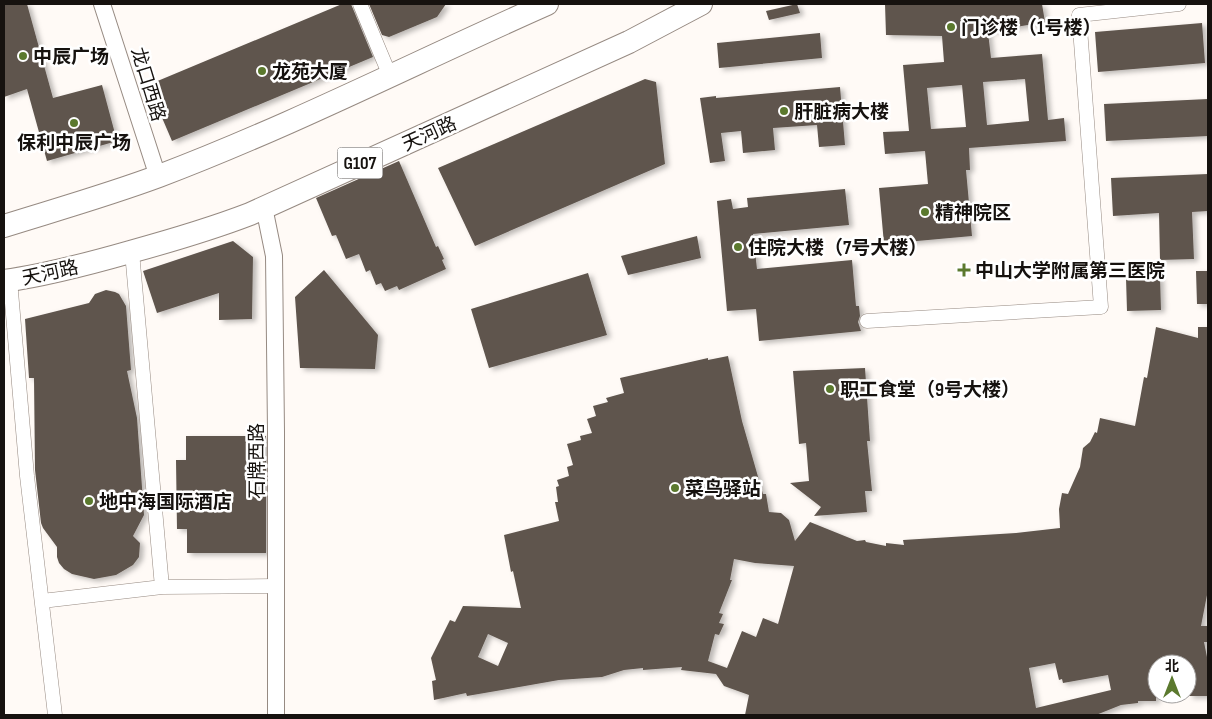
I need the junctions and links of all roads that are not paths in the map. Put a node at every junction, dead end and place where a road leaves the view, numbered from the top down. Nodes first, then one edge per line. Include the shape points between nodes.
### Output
1 (102, 4) edge
2 (360, 4) edge
3 (547, 4) edge
4 (701, 4) edge
5 (1179, 4) edge
6 (390, 76) junction
7 (158, 176) junction
8 (264, 207) junction
9 (4, 226) edge
10 (132, 252) junction
11 (7, 281) edge
12 (867, 322) dead end
13 (276, 586) junction
14 (162, 588) junction
15 (42, 601) junction
16 (55, 715) edge
17 (276, 715) edge

1 - 7 street, 龙口西路
2 - 6 street
3 - 6 highway
4 - 8 highway, 天河路 / G107 via 629,42
5 - 12 street via 1079,15 1101,307
6 - 7 highway
7 - 9 highway
8 - 10 highway, 天河路 / G107 via 208,229
8 - 13 street, 石牌西路 via 274,256
10 - 11 highway, 天河路 / G107
10 - 14 street
11 - 15 street
13 - 14 street
13 - 17 street, 石牌西路
14 - 15 street
15 - 16 street

